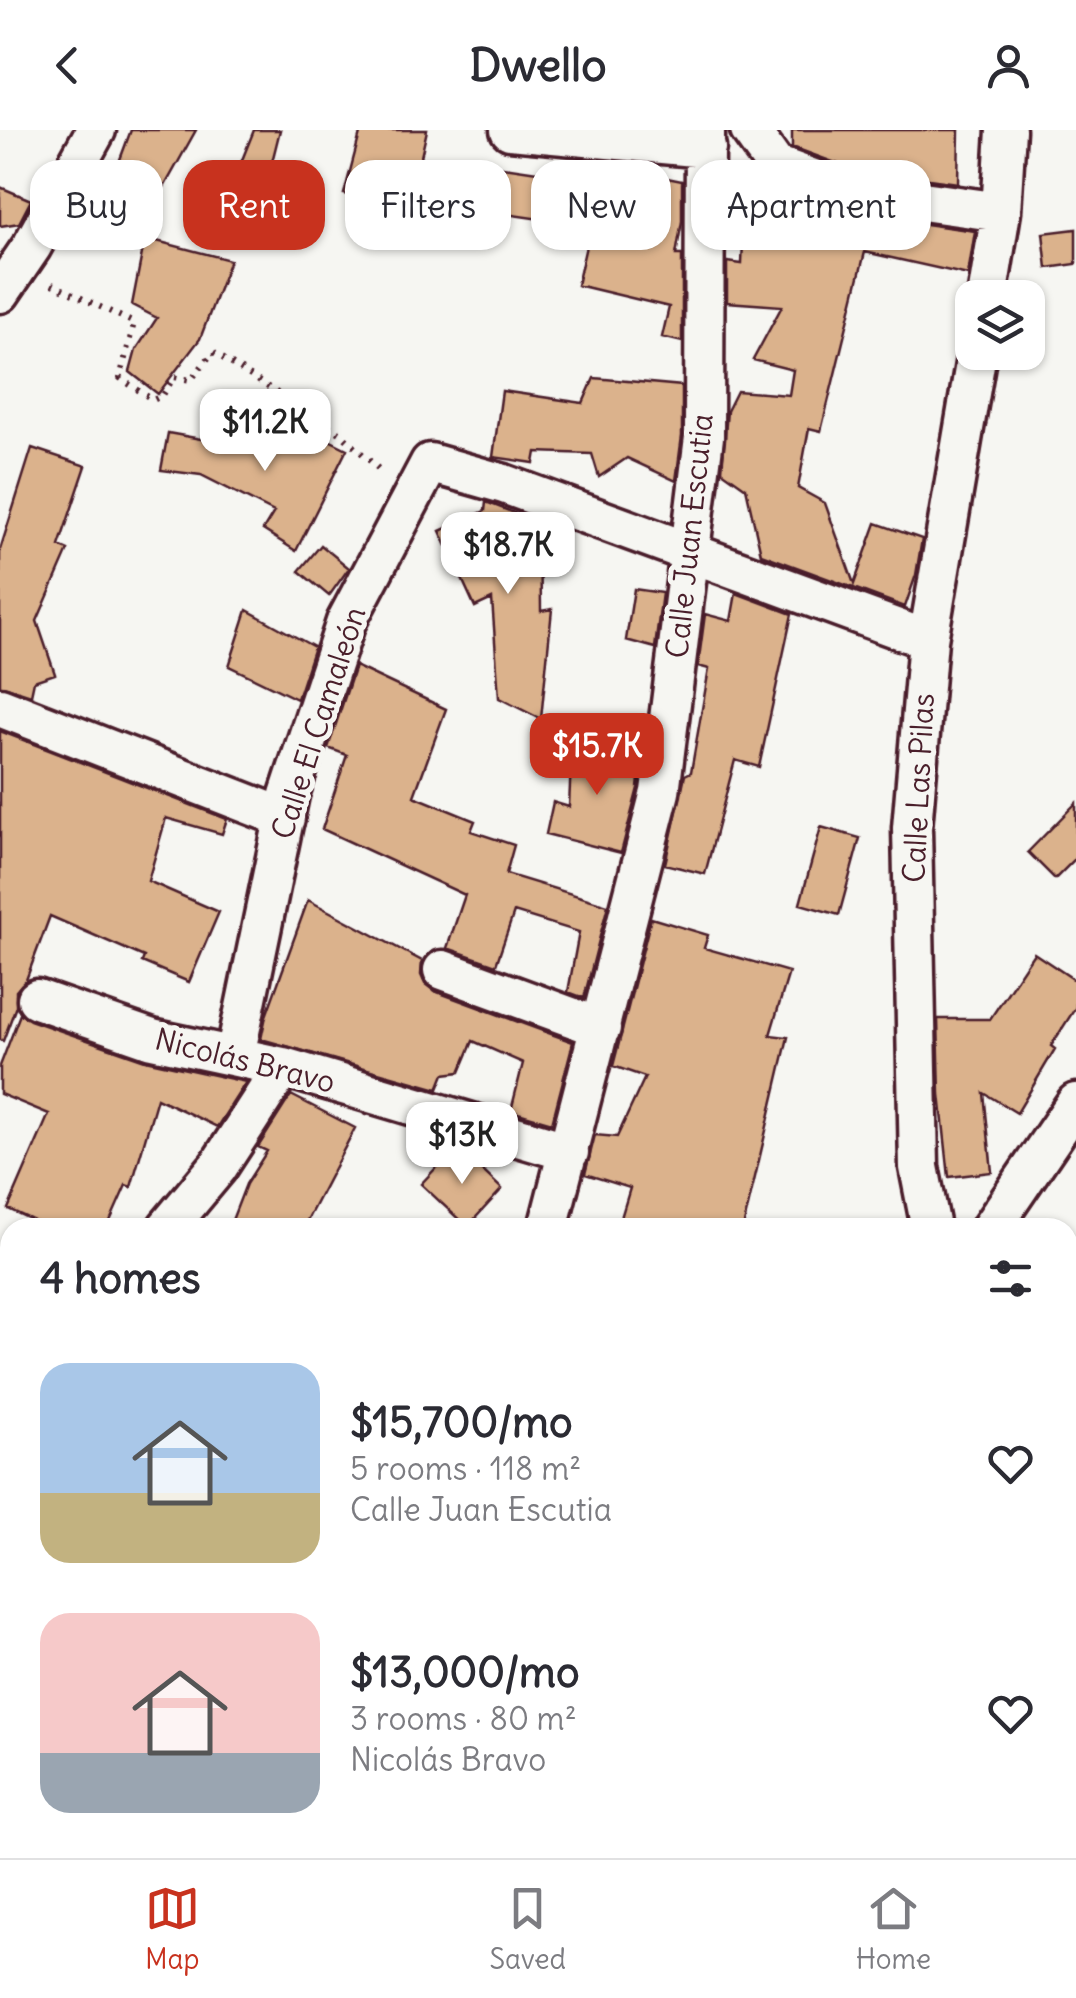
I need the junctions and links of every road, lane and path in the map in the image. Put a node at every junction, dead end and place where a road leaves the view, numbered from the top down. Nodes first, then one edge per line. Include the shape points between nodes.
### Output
1 (96, 130) edge
2 (510, 130) edge
3 (750, 130) edge
4 (1006, 130) edge
5 (705, 139) edge
6 (1001, 212) junction
7 (9, 280) edge
8 (989, 280) edge
9 (974, 370) edge
10 (410, 498) junction
11 (689, 550) junction
12 (928, 640) junction
13 (0, 708) edge
14 (285, 818) junction
15 (443, 970) dead end
16 (37, 998) dead end
17 (601, 1028) junction
18 (236, 1056) junction
19 (283, 1067) junction
20 (1076, 1103) edge
21 (569, 1152) junction
22 (175, 1218) edge
23 (551, 1218) edge
24 (929, 1218) edge
25 (998, 1218) edge

1 - 7 street
2 - 5 street
3 - 6 street via 775,166 844,190
4 - 6 street
5 - 11 street, Calle Juan Escutia via 704,437
6 - 8 street
7 - 10 path via 134,323 120,378 153,400 174,377 191,380 213,352 340,434
9 - 12 street, Calle Las Pilas
10 - 11 street, Calle El Camaleón via 430,463
10 - 14 street, Calle El Camaleón via 346,622
11 - 12 street
11 - 17 street, Calle Juan Escutia via 660,792
12 - 24 street, Calle Las Pilas via 912,828 919,1168
13 - 14 street, Calle El Camaleón
14 - 18 street, Calle El Camaleón
15 - 17 street
16 - 18 street, Nicolás Bravo via 152,1039
17 - 21 street, Calle Juan Escutia
18 - 19 street, Nicolás Bravo
19 - 21 street, Nicolás Bravo
19 - 22 street
20 - 25 street
21 - 23 street, Calle Juan Escutia

